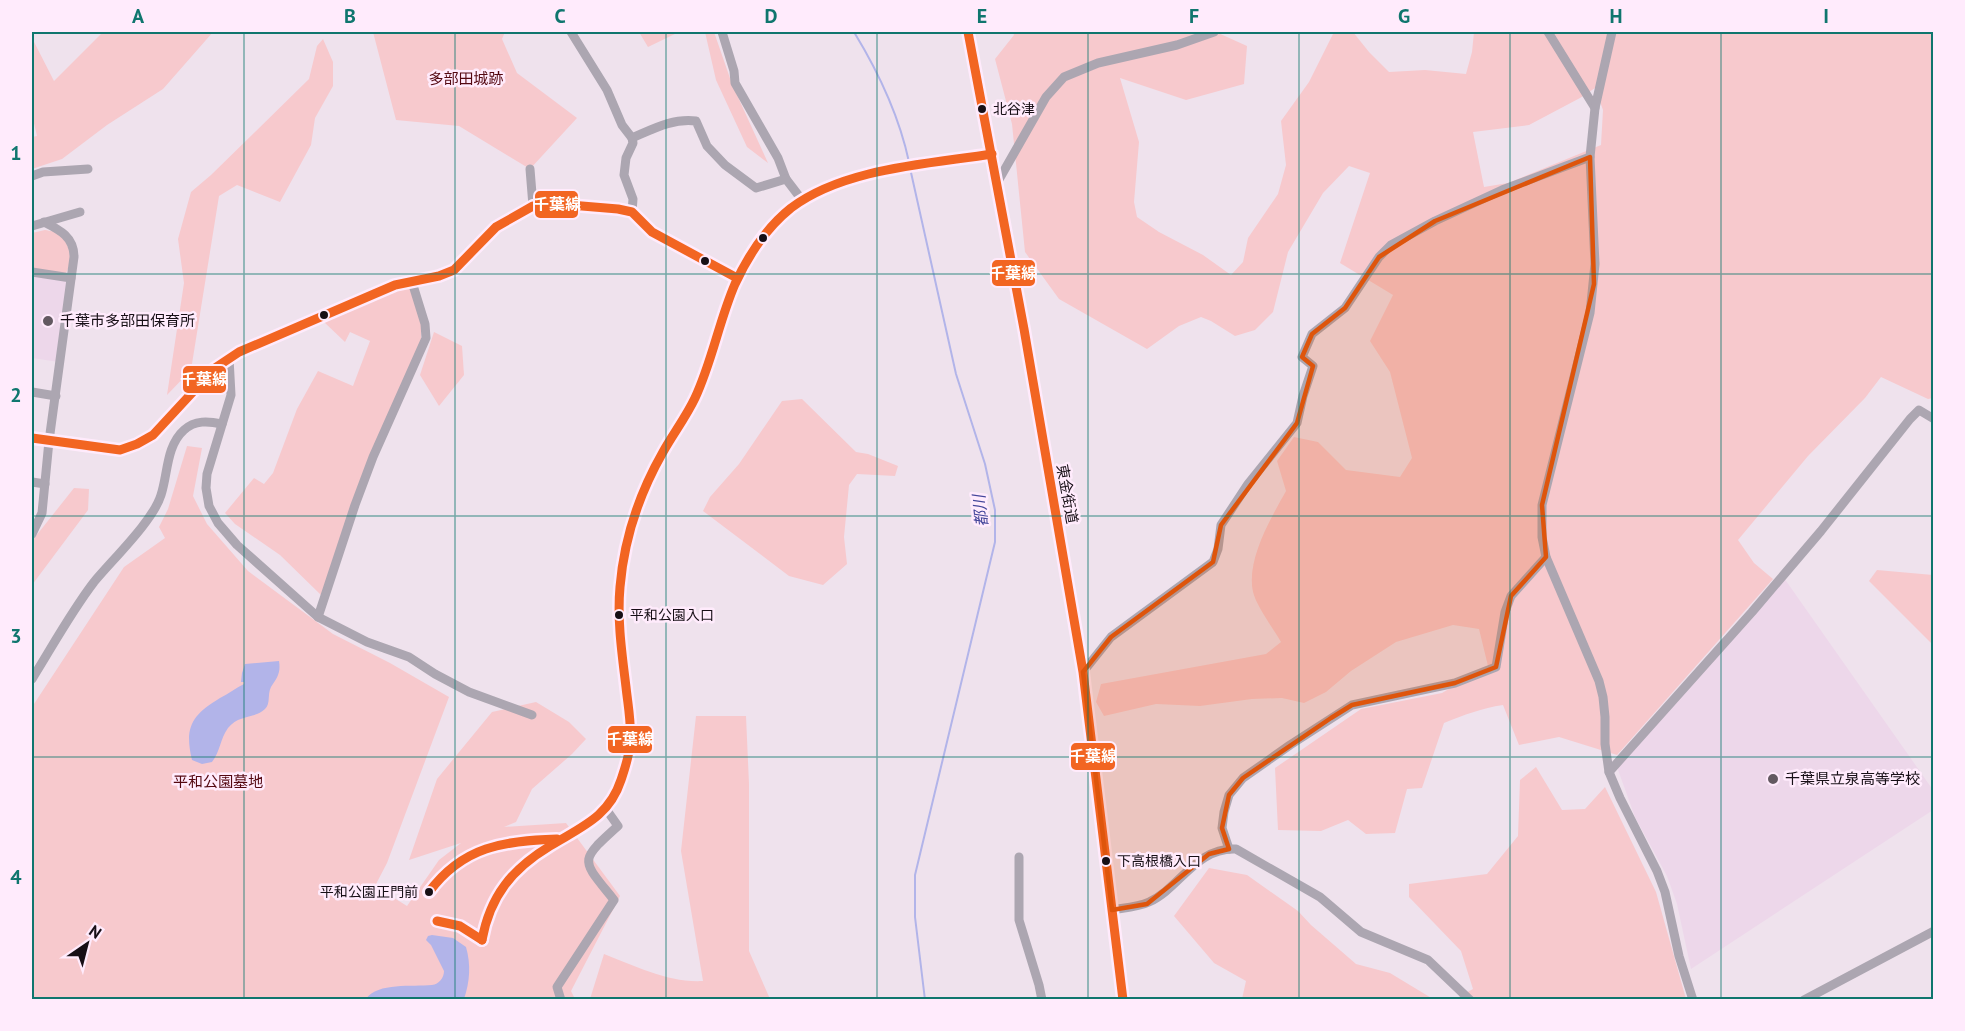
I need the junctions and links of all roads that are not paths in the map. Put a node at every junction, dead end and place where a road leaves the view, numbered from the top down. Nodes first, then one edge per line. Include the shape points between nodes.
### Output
1 (571, 32) edge
2 (722, 32) edge
3 (968, 32) edge
4 (1214, 32) edge
5 (1548, 32) edge
6 (1612, 32) edge
7 (1595, 108) junction
8 (632, 138) junction
9 (992, 154) junction
10 (1590, 157) junction
11 (88, 169) dead end
12 (530, 169) dead end
13 (32, 176) edge
14 (786, 179) junction
15 (998, 183) junction
16 (802, 200) junction
17 (533, 206) junction
18 (80, 212) dead end
19 (632, 212) junction
20 (44, 222) junction
21 (32, 226) edge
22 (32, 272) edge
23 (71, 278) junction
24 (737, 278) junction
25 (412, 282) junction
26 (229, 358) junction
27 (32, 392) edge
28 (56, 396) junction
29 (1934, 419) edge
30 (222, 424) junction
31 (32, 438) edge
32 (50, 441) junction
33 (32, 482) edge
34 (45, 484) junction
35 (32, 534) edge
36 (1546, 557) junction
37 (318, 617) junction
38 (1083, 672) junction
39 (32, 679) edge
40 (532, 715) dead end
41 (1609, 772) junction
42 (606, 808) junction
43 (563, 838) dead end
44 (1228, 849) junction
45 (1018, 857) dead end
46 (1112, 910) junction
47 (1934, 931) edge
48 (561, 999) edge
49 (1042, 999) edge
50 (1123, 999) edge
51 (1470, 999) edge
52 (1692, 999) edge
53 (1804, 999) edge

1 - 8 street
2 - 14 street via 735,82
3 - 9 highway, 東金街道
4 - 15 street via 1177,45 1098,63 1064,77 1046,97
5 - 7 street
6 - 7 street
7 - 10 street
8 - 14 street via 664,124 684,119 696,121 707,146 756,188
8 - 19 street via 624,175 633,199
9 - 15 highway, 東金街道
9 - 16 street via 851,179
10 - 36 street via 1594,284 1542,505
10 - 38 street via 1502,190 1435,221 1391,245 1379,257 1345,308 1312,334 1302,357 1313,366 1297,423 1221,525 1213,562 1111,637
11 - 13 street
12 - 17 street
14 - 16 street
15 - 38 highway, 東金街道
16 - 24 street via 762,237
17 - 19 street via 558,204
17 - 25 street via 496,227 454,270
18 - 20 street
19 - 24 street via 652,232
20 - 21 street
20 - 23 street via 62,231 72,243
22 - 23 street
23 - 28 street
24 - 42 street via 703,380 659,458 630,532 623,564 620,619 632,736 629,759
25 - 26 street via 383,289
25 - 37 street via 426,338 373,457
26 - 30 street via 231,395
26 - 32 street via 143,443 120,450
27 - 28 street
28 - 32 street
29 - 41 street via 1919,410 1910,419 1752,612
30 - 37 street via 207,474 209,506 237,545
30 - 39 street via 195,423 176,438 152,513 92,585
31 - 32 street
32 - 34 street
33 - 34 street
34 - 35 street via 42,513
36 - 41 street via 1599,681
36 - 44 street via 1511,596 1496,667 1455,683 1352,705 1290,745 1243,778 1230,795 1222,828
37 - 40 street via 409,657 469,692
38 - 46 highway, 東金街道
41 - 52 street via 1665,892
42 - 43 street
42 - 48 street via 618,826 588,858 592,872 614,900 558,987
44 - 46 street via 1209,854 1147,903
44 - 51 street via 1240,851 1304,886 1361,932 1428,960
45 - 49 street via 1019,920
46 - 50 highway, 東金街道
47 - 53 street

